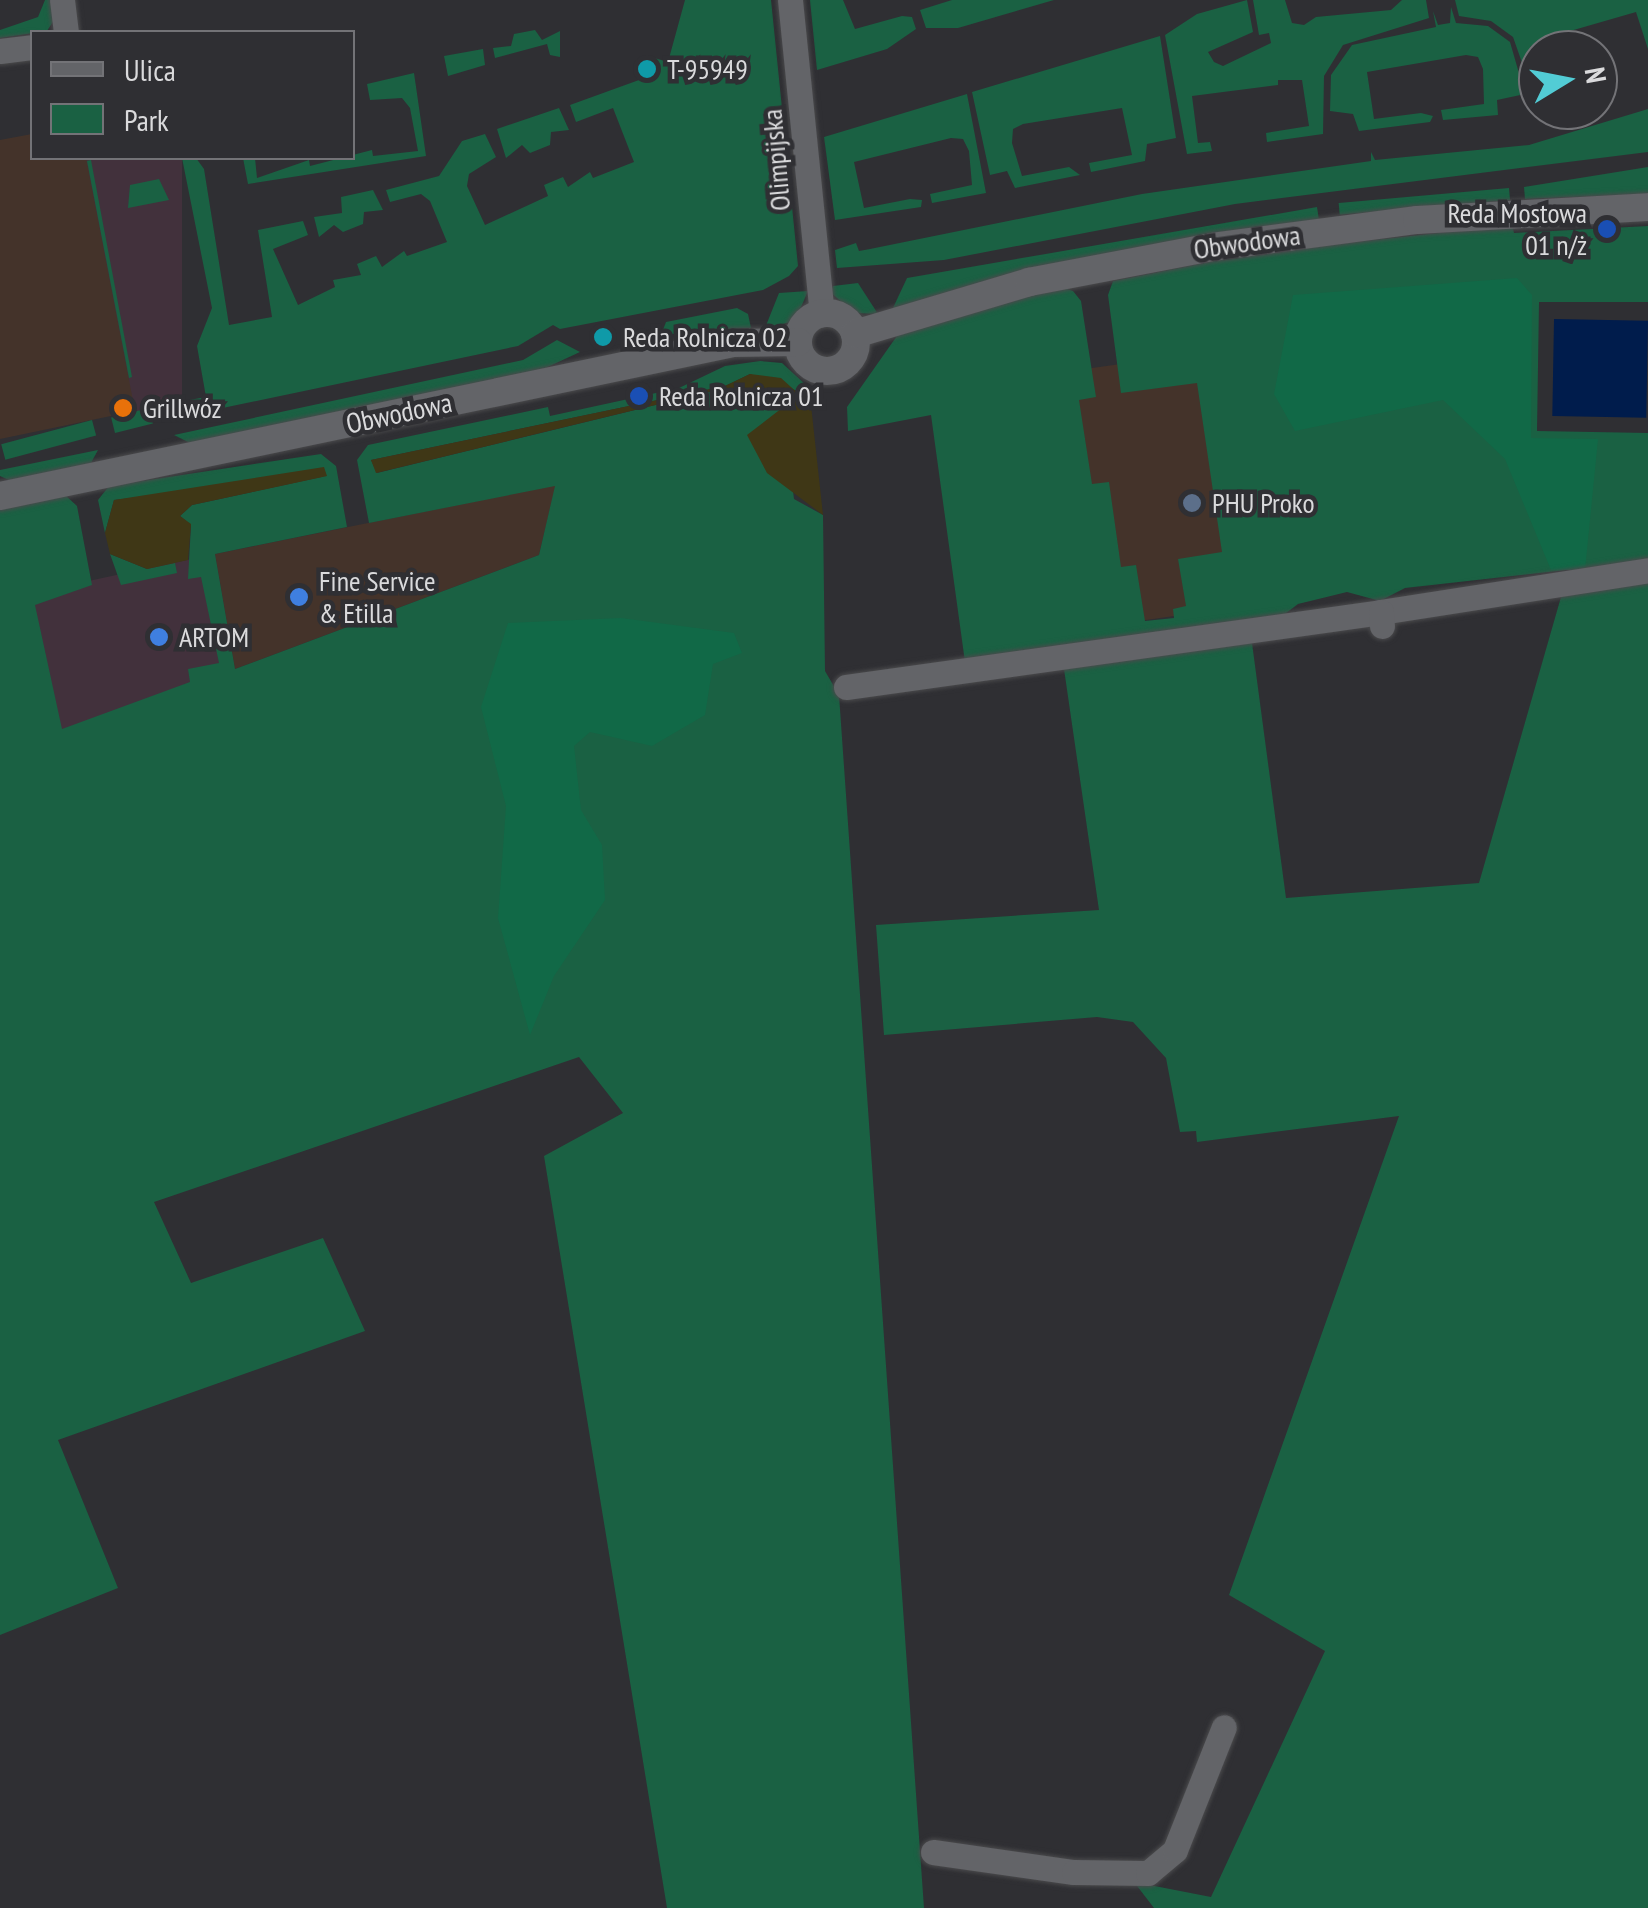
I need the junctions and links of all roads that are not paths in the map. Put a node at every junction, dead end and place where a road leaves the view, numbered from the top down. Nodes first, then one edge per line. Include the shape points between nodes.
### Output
1 (62, 0) edge
2 (790, 0) edge
3 (66, 30) edge
4 (30, 47) edge
5 (0, 50) edge
6 (1648, 207) edge
7 (822, 314) junction
8 (855, 334) junction
9 (798, 342) junction
10 (0, 496) edge
11 (1648, 570) edge
12 (846, 686) dead end
13 (1224, 1728) dead end
14 (933, 1852) dead end

1 - 3 street
2 - 7 street, Olimpijska
4 - 5 street
6 - 8 main road, Obwodowa via 1418,220 1212,247 1029,282
7 - 8 main road via 842,318
7 - 9 main road via 805,324
8 - 9 main road via 851,359 829,372 804,360
9 - 10 main road, Obwodowa via 734,343
11 - 12 street via 1382,619
13 - 14 street via 1174,1850 1148,1873 1074,1872

